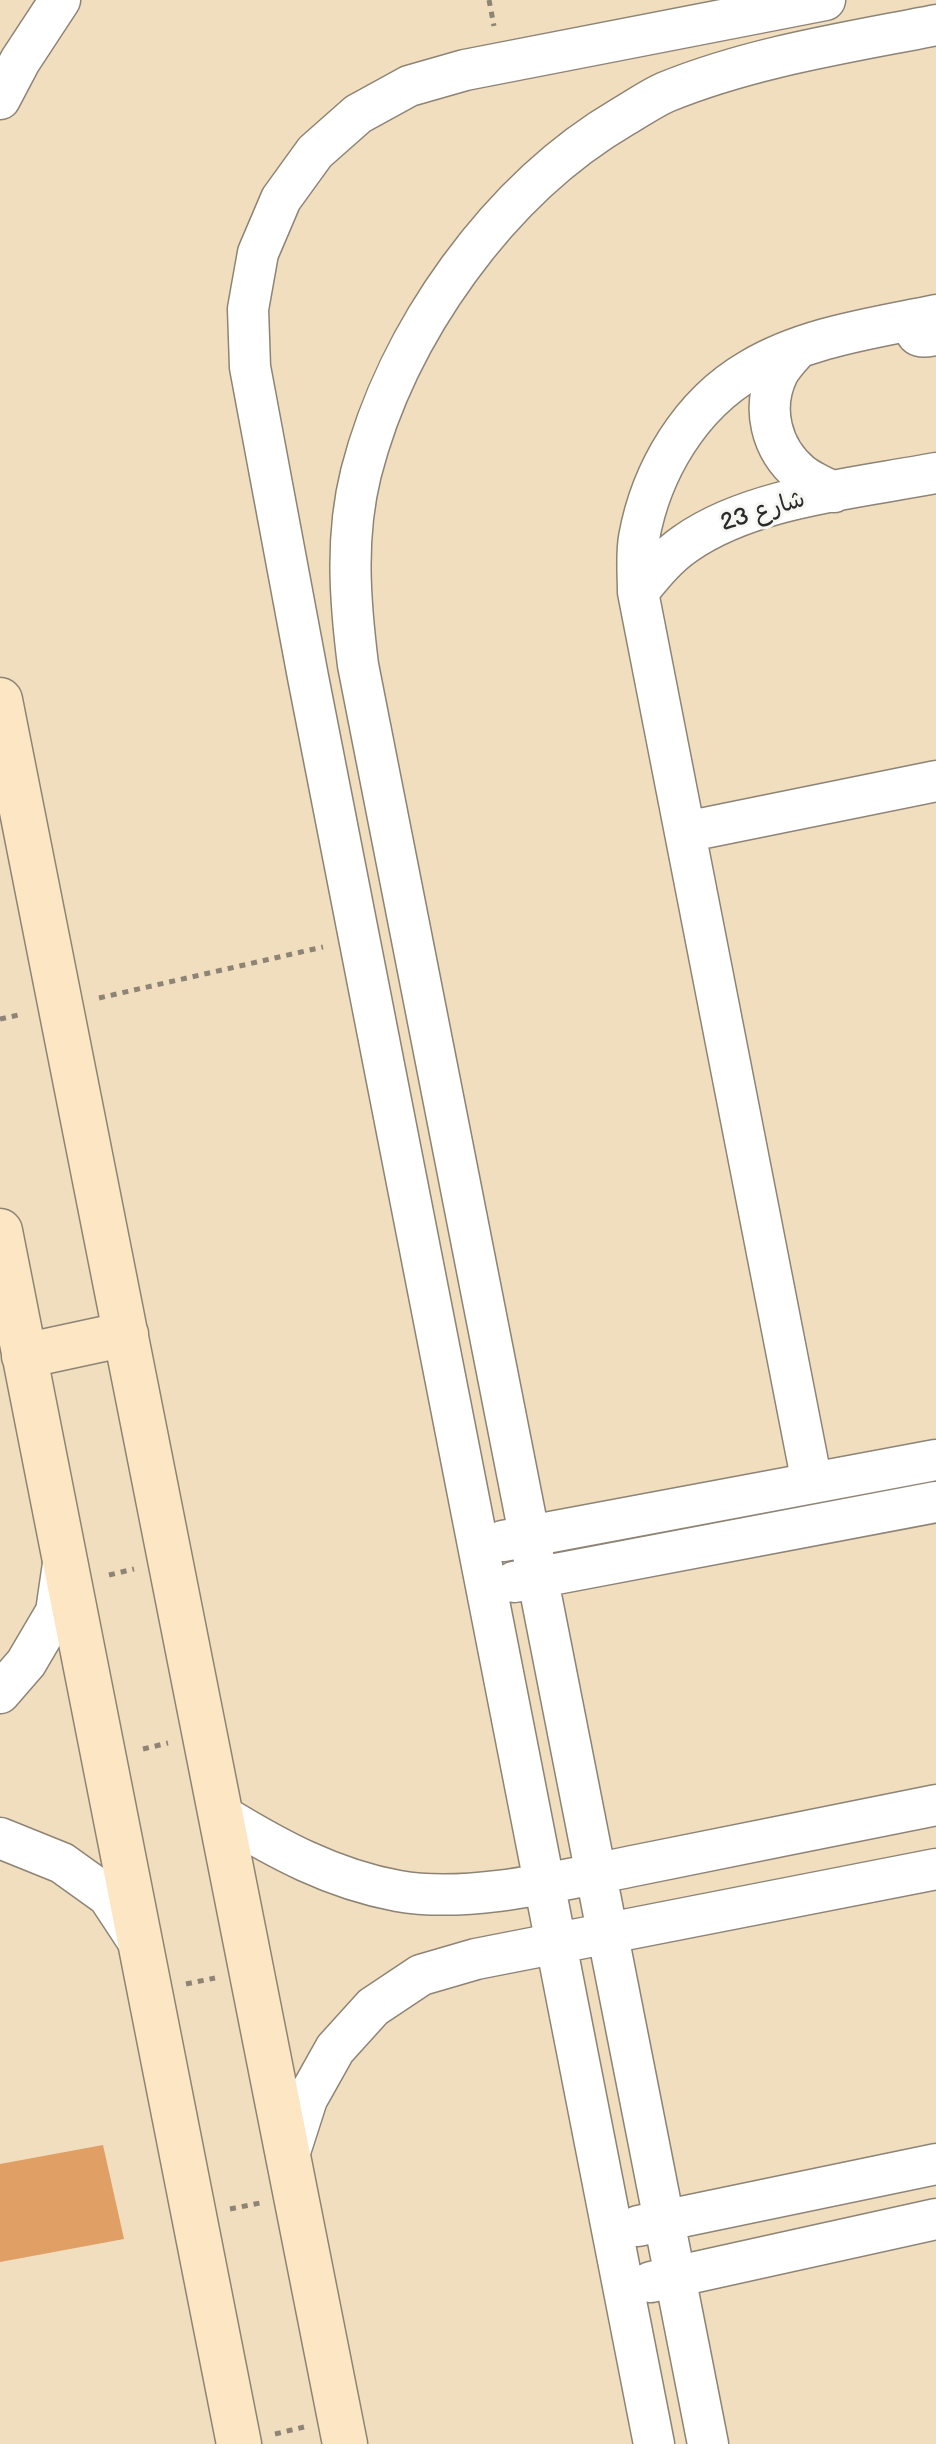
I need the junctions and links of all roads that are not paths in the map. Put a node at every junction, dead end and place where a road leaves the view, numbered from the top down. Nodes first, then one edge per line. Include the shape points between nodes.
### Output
1 (60, 0) edge
2 (825, 0) edge
3 (936, 25) edge
4 (0, 99) edge
5 (919, 319) edge
6 (936, 345) edge
7 (798, 348) junction
8 (934, 467) edge
9 (834, 492) junction
10 (638, 592) junction
11 (0, 700) edge
12 (936, 781) edge
13 (685, 832) junction
14 (0, 1231) edge
15 (126, 1334) junction
16 (24, 1356) junction
17 (936, 1460) edge
18 (812, 1483) junction
19 (936, 1502) edge
20 (530, 1536) junction
21 (478, 1546) junction
22 (66, 1572) junction
23 (538, 1578) junction
24 (486, 1587) junction
25 (0, 1693) edge
26 (936, 1805) edge
27 (220, 1814) junction
28 (0, 1838) edge
29 (936, 1869) edge
30 (596, 1873) junction
31 (544, 1883) junction
32 (608, 1935) junction
33 (140, 1944) junction
34 (557, 1945) junction
35 (936, 2164) edge
36 (292, 2176) junction
37 (936, 2219) edge
38 (664, 2221) junction
39 (613, 2232) junction
40 (675, 2276) junction
41 (623, 2287) junction
42 (342, 2431) edge
43 (239, 2443) edge
44 (654, 2444) edge
45 (708, 2444) edge

1 - 4 street
2 - 21 street via 465,70 409,86 358,114 315,152 281,199 258,253 248,309 250,367
3 - 20 street via 735,68 664,93 601,129 488,231 443,292 406,357 361,473 351,535 350,594 358,665
5 - 6 lane via 904,335 921,348
5 - 7 street
7 - 9 street via 779,371 770,398 771,428 782,454 802,475
7 - 10 street via 749,370 708,402 675,443 651,489 639,540
8 - 9 street, شارع 23
9 - 10 street, شارع 23 via 740,514 710,528 666,560
10 - 13 street
11 - 15 street
12 - 13 street
13 - 18 street
14 - 16 street
15 - 16 street
15 - 27 street
16 - 22 street
17 - 18 street
18 - 20 street
19 - 23 street
20 - 21 street
20 - 23 street
21 - 24 street
22 - 25 street via 56,1612 26,1663
22 - 33 street
23 - 24 street
23 - 30 street
24 - 31 street
26 - 30 street
27 - 31 street via 277,1849 337,1876 400,1891 465,1894
27 - 36 street
28 - 33 street via 62,1863 108,1896
29 - 32 street
30 - 31 street
30 - 32 street
31 - 34 street
32 - 34 street
32 - 38 street
33 - 43 street
34 - 36 street via 421,1975 373,2007 335,2049 307,2099
34 - 39 street
35 - 38 street
36 - 42 street
37 - 40 street
38 - 39 street
38 - 40 street
39 - 41 street
40 - 41 street
40 - 45 street
41 - 44 street

